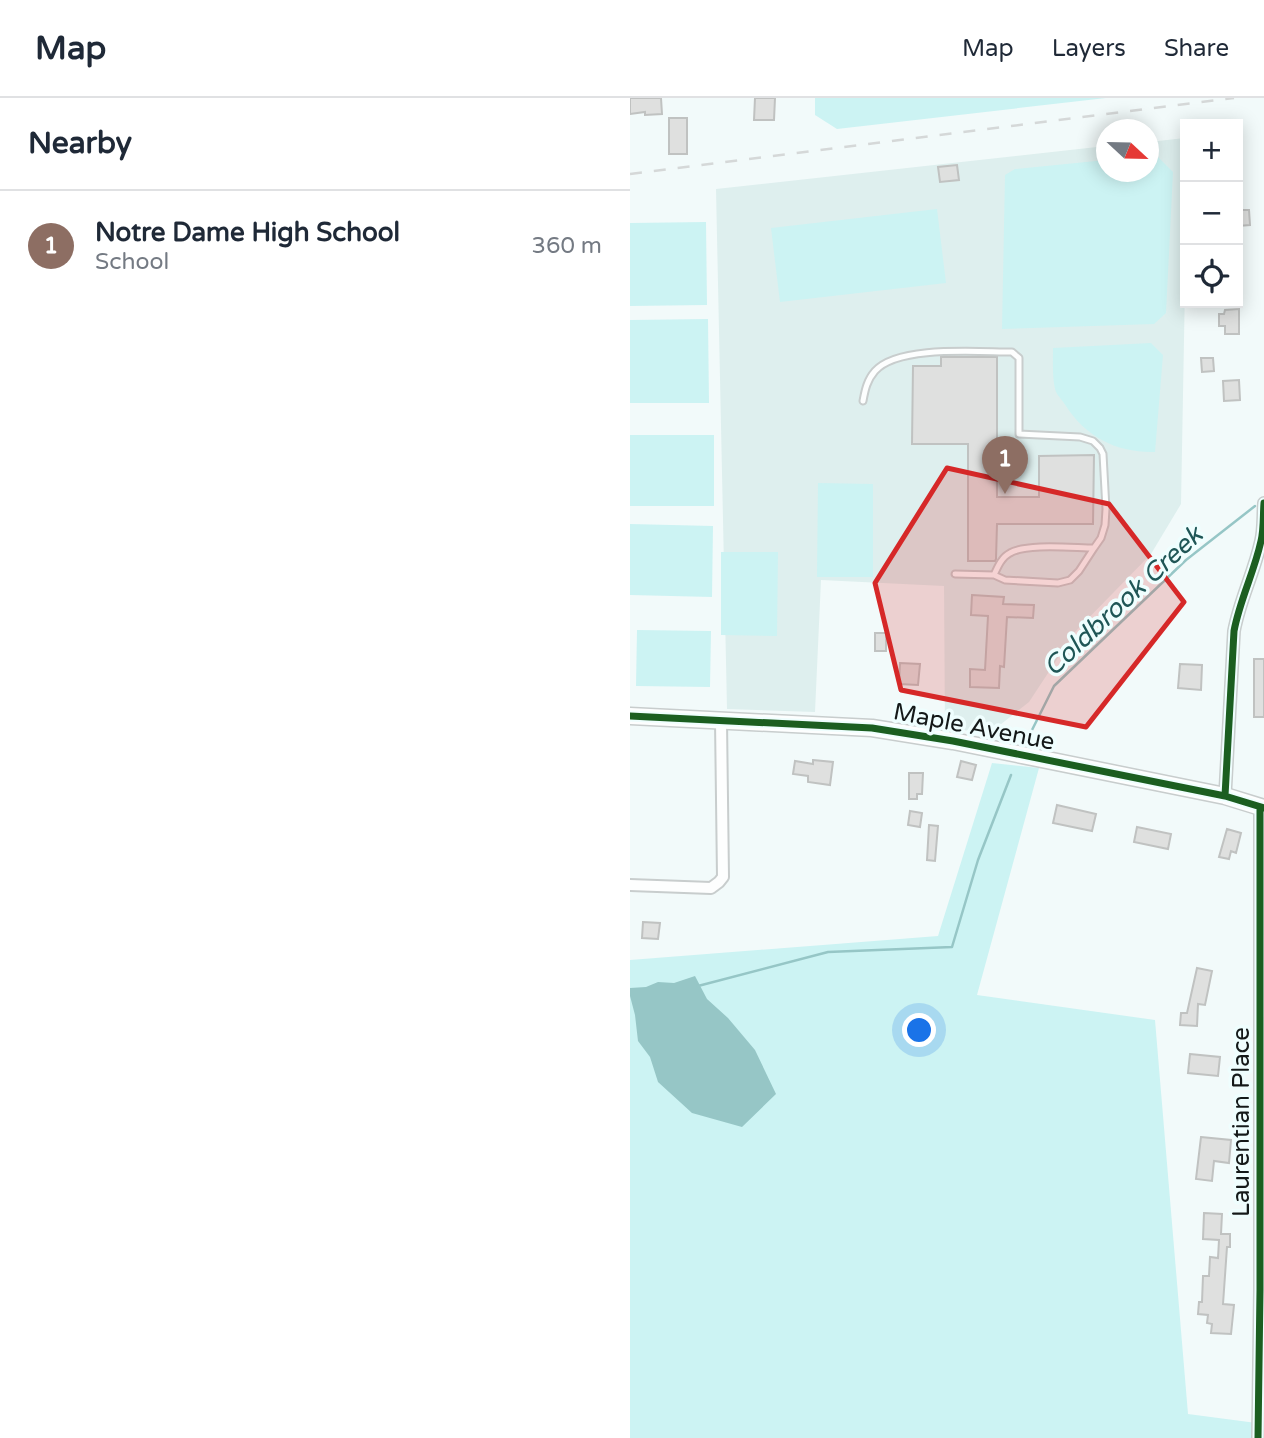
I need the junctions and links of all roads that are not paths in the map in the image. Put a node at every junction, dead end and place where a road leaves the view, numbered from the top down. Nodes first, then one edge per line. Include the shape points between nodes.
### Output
1 (863, 401) dead end
2 (1264, 503) edge
3 (1094, 548) junction
4 (955, 574) dead end
5 (994, 575) junction
6 (630, 716) edge
7 (721, 720) junction
8 (1225, 796) junction
9 (1262, 807) edge
10 (630, 885) edge
11 (1258, 1438) edge

1 - 3 lane via 867,381 876,369 896,358 929,352 1012,352 1019,358 1018,434 1080,436 1093,441 1103,454 1105,525
2 - 8 street via 1260,546 1234,631
3 - 5 lane via 1024,547 1009,553
3 - 5 lane via 1070,580 1004,580
4 - 5 lane
6 - 7 main road, Maple Avenue
7 - 8 main road, Maple Avenue via 872,728
7 - 10 street via 723,877 711,888
8 - 9 main road, Maple Avenue
9 - 11 street, Laurentian Place

